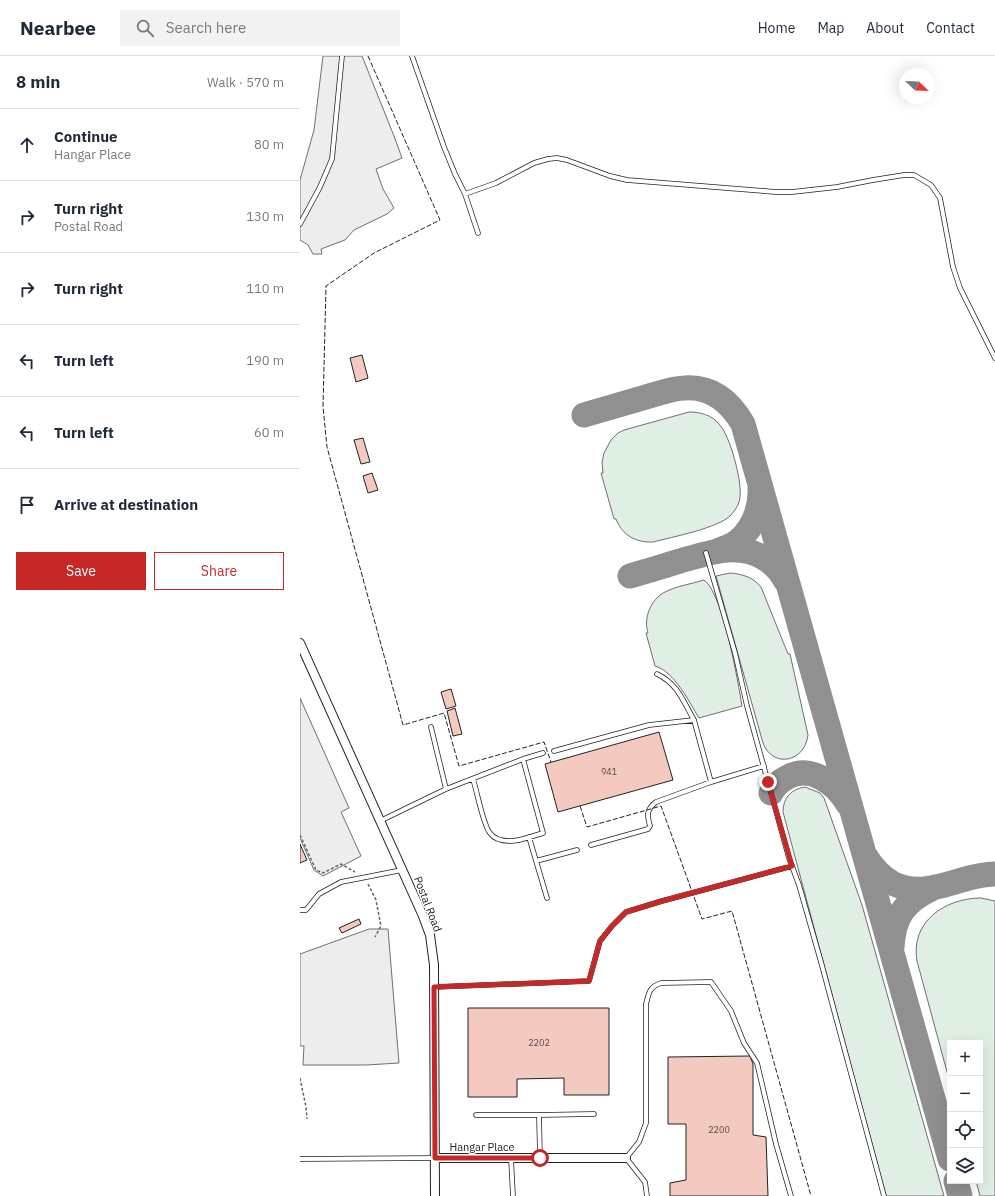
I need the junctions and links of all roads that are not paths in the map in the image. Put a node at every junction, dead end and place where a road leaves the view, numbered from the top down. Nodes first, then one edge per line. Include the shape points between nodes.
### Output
1 (342, 56) edge
2 (412, 56) edge
3 (465, 194) junction
4 (300, 224) edge
5 (478, 232) dead end
6 (995, 358) edge
7 (706, 553) dead end
8 (300, 643) edge
9 (658, 674) dead end
10 (694, 720) junction
11 (431, 727) dead end
12 (554, 750) dead end
13 (543, 753) dead end
14 (523, 758) junction
15 (764, 766) junction
16 (473, 779) junction
17 (711, 782) junction
18 (446, 789) junction
19 (380, 821) junction
20 (529, 837) junction
21 (591, 845) dead end
22 (577, 850) dead end
23 (536, 861) junction
24 (792, 866) junction
25 (403, 870) junction
26 (547, 898) dead end
27 (300, 910) edge
28 (434, 987) junction
29 (594, 1114) dead end
30 (476, 1115) dead end
31 (539, 1115) junction
32 (435, 1158) junction
33 (511, 1158) junction
34 (540, 1158) junction
35 (626, 1158) junction
36 (300, 1159) edge
37 (435, 1196) edge
38 (513, 1196) edge
39 (647, 1196) edge
40 (792, 1196) edge
41 (884, 1196) edge

1 - 4 lane via 332,159
2 - 3 lane via 444,147
3 - 5 lane
3 - 6 lane via 496,183 534,163 557,158 628,180 776,192 837,187 914,175 932,185 940,198 953,267 960,288
7 - 15 lane
8 - 19 street, Postal Road
9 - 10 lane via 676,688
10 - 12 lane via 648,725
10 - 17 lane
11 - 18 lane
13 - 14 lane
14 - 16 lane
14 - 20 lane via 543,833
15 - 17 lane
15 - 24 lane
16 - 18 lane
16 - 20 lane via 487,828 492,836 509,841
17 - 21 lane via 656,802 649,807 648,829
18 - 19 lane
19 - 25 street, Postal Road
20 - 23 lane
22 - 23 lane
23 - 26 lane
24 - 28 lane via 626,912 600,941 589,981
24 - 41 lane via 821,962
25 - 27 lane via 340,882 319,894 306,910
25 - 28 street, Postal Road via 430,935
28 - 32 street, Postal Road
29 - 31 lane
30 - 31 lane
31 - 34 lane
32 - 33 street, Hangar Place
32 - 36 lane
32 - 37 street, Postal Road
33 - 34 street, Hangar Place
33 - 38 lane
34 - 35 street, Hangar Place
35 - 39 lane via 645,1182
35 - 40 lane via 639,1142 646,1124 646,1004 649,992 654,985 661,983 711,982 731,1011 744,1044 757,1063 776,1144

